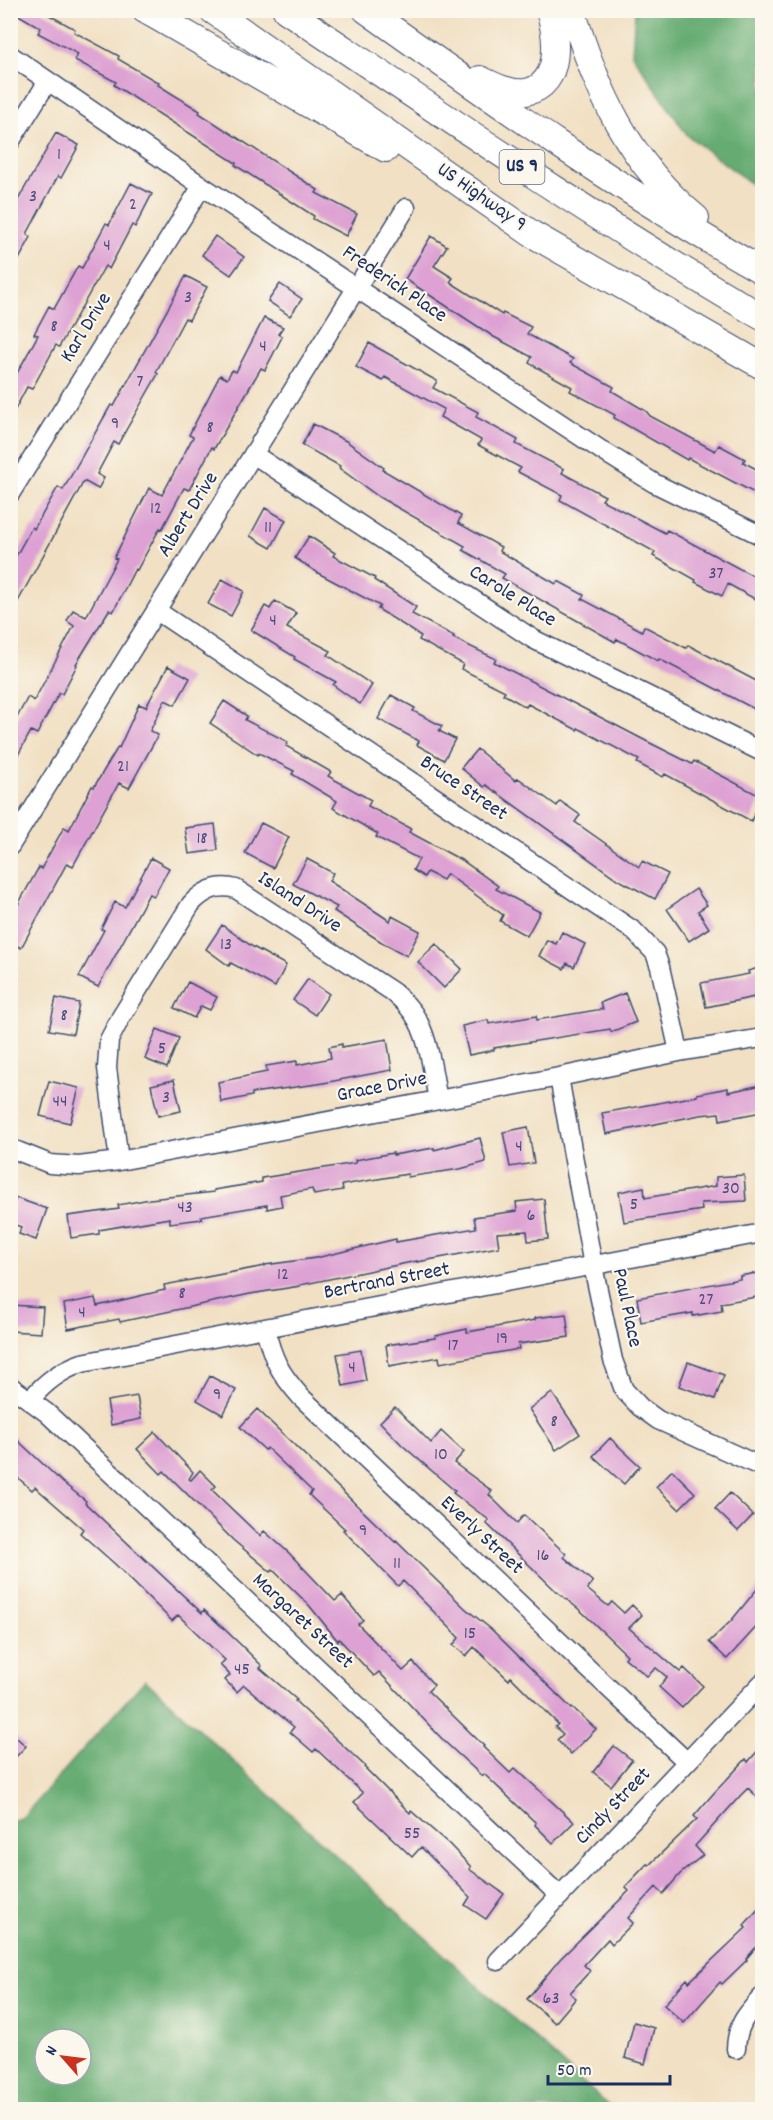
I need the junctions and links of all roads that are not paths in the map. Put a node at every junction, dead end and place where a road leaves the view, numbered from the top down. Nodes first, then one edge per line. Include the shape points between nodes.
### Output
1 (144, 10) edge
2 (213, 10) edge
3 (286, 10) edge
4 (366, 10) edge
5 (549, 10) edge
6 (572, 10) edge
7 (421, 50) junction
8 (10, 55) edge
9 (48, 81) junction
10 (10, 141) edge
11 (202, 186) junction
12 (406, 208) dead end
13 (532, 234) junction
14 (762, 265) edge
15 (762, 271) edge
16 (357, 287) junction
17 (762, 317) edge
18 (762, 366) edge
19 (253, 454) junction
20 (10, 494) edge
21 (762, 536) edge
22 (157, 611) junction
23 (762, 752) edge
24 (10, 846) edge
25 (762, 1038) edge
26 (679, 1052) junction
27 (559, 1077) junction
28 (438, 1100) junction
29 (10, 1148) edge
30 (119, 1161) junction
31 (762, 1233) edge
32 (594, 1266) junction
33 (265, 1328) junction
34 (10, 1386) edge
35 (31, 1399) junction
36 (762, 1467) edge
37 (762, 1683) edge
38 (687, 1762) junction
39 (560, 1896) junction
40 (498, 1961) dead end
41 (762, 1997) edge
42 (736, 2049) dead end

1 - 13 highway
2 - 13 highway, US Highway 9 / US 9
3 - 17 highway, US 9 via 676,266
4 - 7 highway
5 - 7 highway via 555,43 552,70 545,81 526,92 494,86
6 - 14 highway via 611,112 643,163 706,226
7 - 15 highway via 549,138
8 - 9 street, Frederick Place
9 - 10 street
9 - 11 street, Frederick Place
11 - 16 street, Frederick Place
11 - 20 street, Karl Drive
12 - 16 street, Albert Drive
13 - 18 highway, US Highway 9 / US 9
16 - 19 street, Albert Drive
16 - 21 street, Frederick Place via 639,475
19 - 22 street, Albert Drive
19 - 23 street, Carole Place via 533,639
22 - 24 street, Albert Drive
22 - 26 street, Bruce Street via 634,931 655,953
25 - 26 street, Grace Drive
26 - 27 street, Grace Drive
27 - 28 street, Grace Drive
27 - 32 street, Paul Place
28 - 30 street, Grace Drive
28 - 30 street, Island Drive via 419,1022 409,1007 393,992 236,889 213,889 201,893 192,904 109,1040 107,1068
29 - 30 street, Grace Drive via 50,1164 79,1166
31 - 32 street, Bertrand Street
32 - 33 street, Bertrand Street
32 - 36 street, Paul Place via 613,1359 624,1390 658,1420
33 - 35 street, Bertrand Street via 82,1363 55,1376
33 - 38 street, Everly Street via 282,1376 301,1397
34 - 35 street, Margaret Street
35 - 39 street, Margaret Street
37 - 38 street, Cindy Street
38 - 39 street, Cindy Street
39 - 40 street, Cindy Street
41 - 42 street via 741,2022

